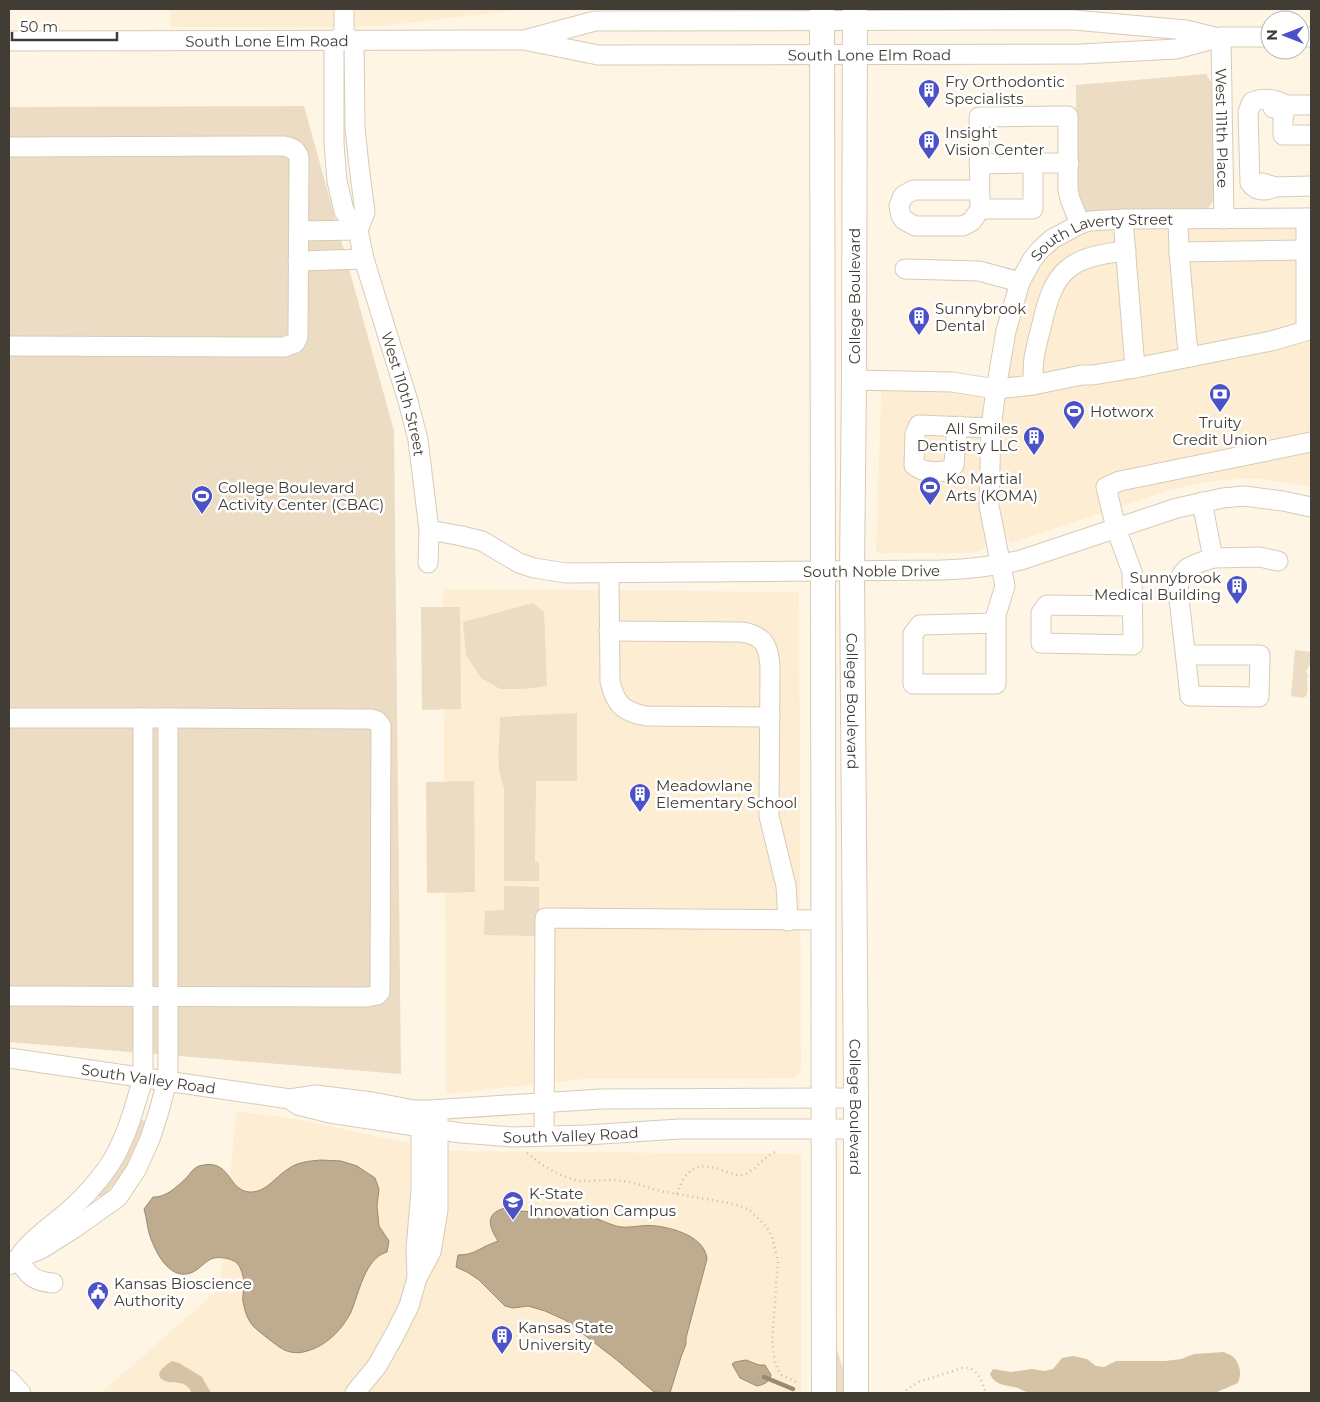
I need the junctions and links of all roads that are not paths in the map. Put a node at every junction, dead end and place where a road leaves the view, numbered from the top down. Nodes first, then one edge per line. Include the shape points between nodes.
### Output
1 (344, 9) edge
2 (821, 15) edge
3 (854, 15) edge
4 (1218, 37) junction
5 (1260, 37) edge
6 (344, 40) junction
7 (524, 40) junction
8 (9, 41) edge
9 (821, 54) junction
10 (854, 54) junction
11 (1311, 104) edge
12 (1286, 105) junction
13 (1311, 135) edge
14 (9, 147) edge
15 (1033, 163) junction
16 (1069, 163) junction
17 (980, 164) junction
18 (1311, 186) edge
19 (980, 190) junction
20 (980, 209) junction
21 (1309, 218) edge
22 (1123, 219) junction
23 (1178, 219) junction
24 (1224, 219) junction
25 (1080, 224) junction
26 (358, 230) junction
27 (299, 231) junction
28 (1306, 250) junction
29 (1126, 251) junction
30 (1179, 252) junction
31 (364, 259) junction
32 (298, 260) junction
33 (905, 269) dead end
34 (1020, 282) junction
35 (1309, 330) edge
36 (9, 346) edge
37 (1190, 357) junction
38 (1135, 368) junction
39 (854, 380) junction
40 (1033, 385) junction
41 (996, 390) junction
42 (960, 426) dead end
43 (991, 428) junction
44 (1311, 442) edge
45 (1202, 502) junction
46 (1311, 506) edge
47 (1116, 528) junction
48 (429, 530) junction
49 (1213, 558) junction
50 (1278, 561) dead end
51 (428, 563) dead end
52 (1000, 565) junction
53 (824, 571) junction
54 (852, 571) junction
55 (609, 574) junction
56 (1132, 606) junction
57 (996, 623) junction
58 (609, 631) junction
59 (1186, 655) dead end
60 (770, 717) junction
61 (9, 718) edge
62 (143, 718) junction
63 (168, 718) junction
64 (824, 920) junction
65 (788, 921) junction
66 (9, 996) edge
67 (143, 997) junction
68 (168, 997) junction
69 (9, 1058) edge
70 (143, 1078) junction
71 (167, 1082) junction
72 (856, 1098) junction
73 (824, 1099) junction
74 (544, 1103) junction
75 (429, 1119) junction
76 (856, 1129) junction
77 (824, 1130) junction
78 (544, 1136) junction
79 (13, 1262) edge
80 (53, 1283) dead end
81 (9, 1380) edge
82 (21, 1393) edge
83 (355, 1393) edge
84 (824, 1393) edge
85 (856, 1393) edge

1 - 6 street, West 110th Street
2 - 3 street, South Lone Elm Road
2 - 7 street, South Lone Elm Road via 595,21
2 - 9 main road, College Boulevard
3 - 4 street, South Lone Elm Road via 1074,20 1186,30
3 - 10 main road, College Boulevard
4 - 5 street, South Lone Elm Road
4 - 10 street, South Lone Elm Road via 1176,49 1081,54
4 - 24 street, West 111th Place
6 - 7 street, South Lone Elm Road
6 - 8 street, South Lone Elm Road
6 - 26 street, West 110th Street via 366,212
7 - 9 street, South Lone Elm Road via 598,55
9 - 10 street, South Lone Elm Road
9 - 53 main road, College Boulevard
10 - 39 main road, College Boulevard
11 - 12 street
12 - 13 street via 1283,135
12 - 18 street via 1264,110 1260,115 1259,175 1264,184 1276,187
14 - 27 street via 288,147 299,158
15 - 16 street
15 - 17 street
15 - 20 street via 1033,209
16 - 17 street via 1068,116 979,117
16 - 25 street via 1068,190
17 - 19 street
19 - 20 street
19 - 20 street via 913,190 903,196 899,206 904,220 915,226 963,226 972,221
21 - 24 street, South Laverty Street
21 - 28 street
22 - 23 street, South Laverty Street
22 - 25 street, South Laverty Street
22 - 29 street
23 - 24 street, South Laverty Street
23 - 30 street
25 - 34 street, South Laverty Street via 1040,250
26 - 27 street
26 - 31 street, West 110th Street
27 - 32 street
28 - 30 street
28 - 35 street
29 - 38 street
29 - 40 street via 1082,260 1056,282 1046,305 1034,360
30 - 37 street
31 - 32 street
31 - 48 street, West 110th Street via 416,432
32 - 36 street via 298,337 295,343 284,347
33 - 34 street via 980,271
34 - 41 street, South Laverty Street via 1006,332
35 - 37 street via 1272,341
37 - 38 street
38 - 40 street
39 - 41 street via 952,382
39 - 54 main road, College Boulevard
40 - 41 street
41 - 43 street, South Laverty Street
42 - 43 street
43 - 52 street, South Laverty Street via 989,506
44 - 47 street via 1120,481 1106,487
45 - 46 street, South Noble Drive via 1244,496
45 - 47 street, South Noble Drive
45 - 49 street
47 - 52 street, South Noble Drive
47 - 56 street via 1132,572
48 - 51 street, West 110th Street
48 - 55 street, South Noble Drive via 482,541 534,568
49 - 50 street via 1260,557
49 - 59 street via 1184,570 1178,580
52 - 54 street, South Noble Drive via 970,569
52 - 57 street, South Laverty Street via 1004,586
53 - 54 street, South Noble Drive
53 - 55 street, South Noble Drive
53 - 64 main road, College Boulevard
54 - 72 main road, College Boulevard
55 - 58 street
56 - 56 street via 1133,645 1041,643 1041,613 1047,605
57 - 57 street, South Laverty Street via 996,684 913,684 913,634 920,625
58 - 60 street via 610,681 613,694 627,711 646,716
58 - 60 street via 741,632 756,635 767,646 770,655
60 - 65 street via 769,816 786,886
61 - 62 street
62 - 63 street
62 - 67 street
63 - 68 street
63 - 68 street via 370,718 381,726 380,992 367,997
64 - 65 street
64 - 73 main road, College Boulevard
65 - 74 street via 545,918
66 - 67 street
67 - 68 street
67 - 70 street
68 - 71 street
69 - 70 street, South Valley Road
70 - 71 street, South Valley Road
70 - 79 street via 124,1135 106,1170 75,1205
71 - 75 street, South Valley Road via 290,1099 316,1095
71 - 79 street via 150,1139 136,1170 118,1196 41,1249
72 - 73 street, South Valley Road
72 - 76 main road, College Boulevard
73 - 74 street, South Valley Road via 601,1099
73 - 77 main road, College Boulevard
74 - 75 street, South Valley Road
74 - 78 street
75 - 78 street, South Valley Road via 478,1135
75 - 83 street via 438,1210 431,1252 395,1334 377,1366
76 - 77 street, South Valley Road
76 - 85 main road, College Boulevard
77 - 78 street, South Valley Road via 678,1129
77 - 84 main road, College Boulevard
79 - 80 street via 33,1279
81 - 82 street

